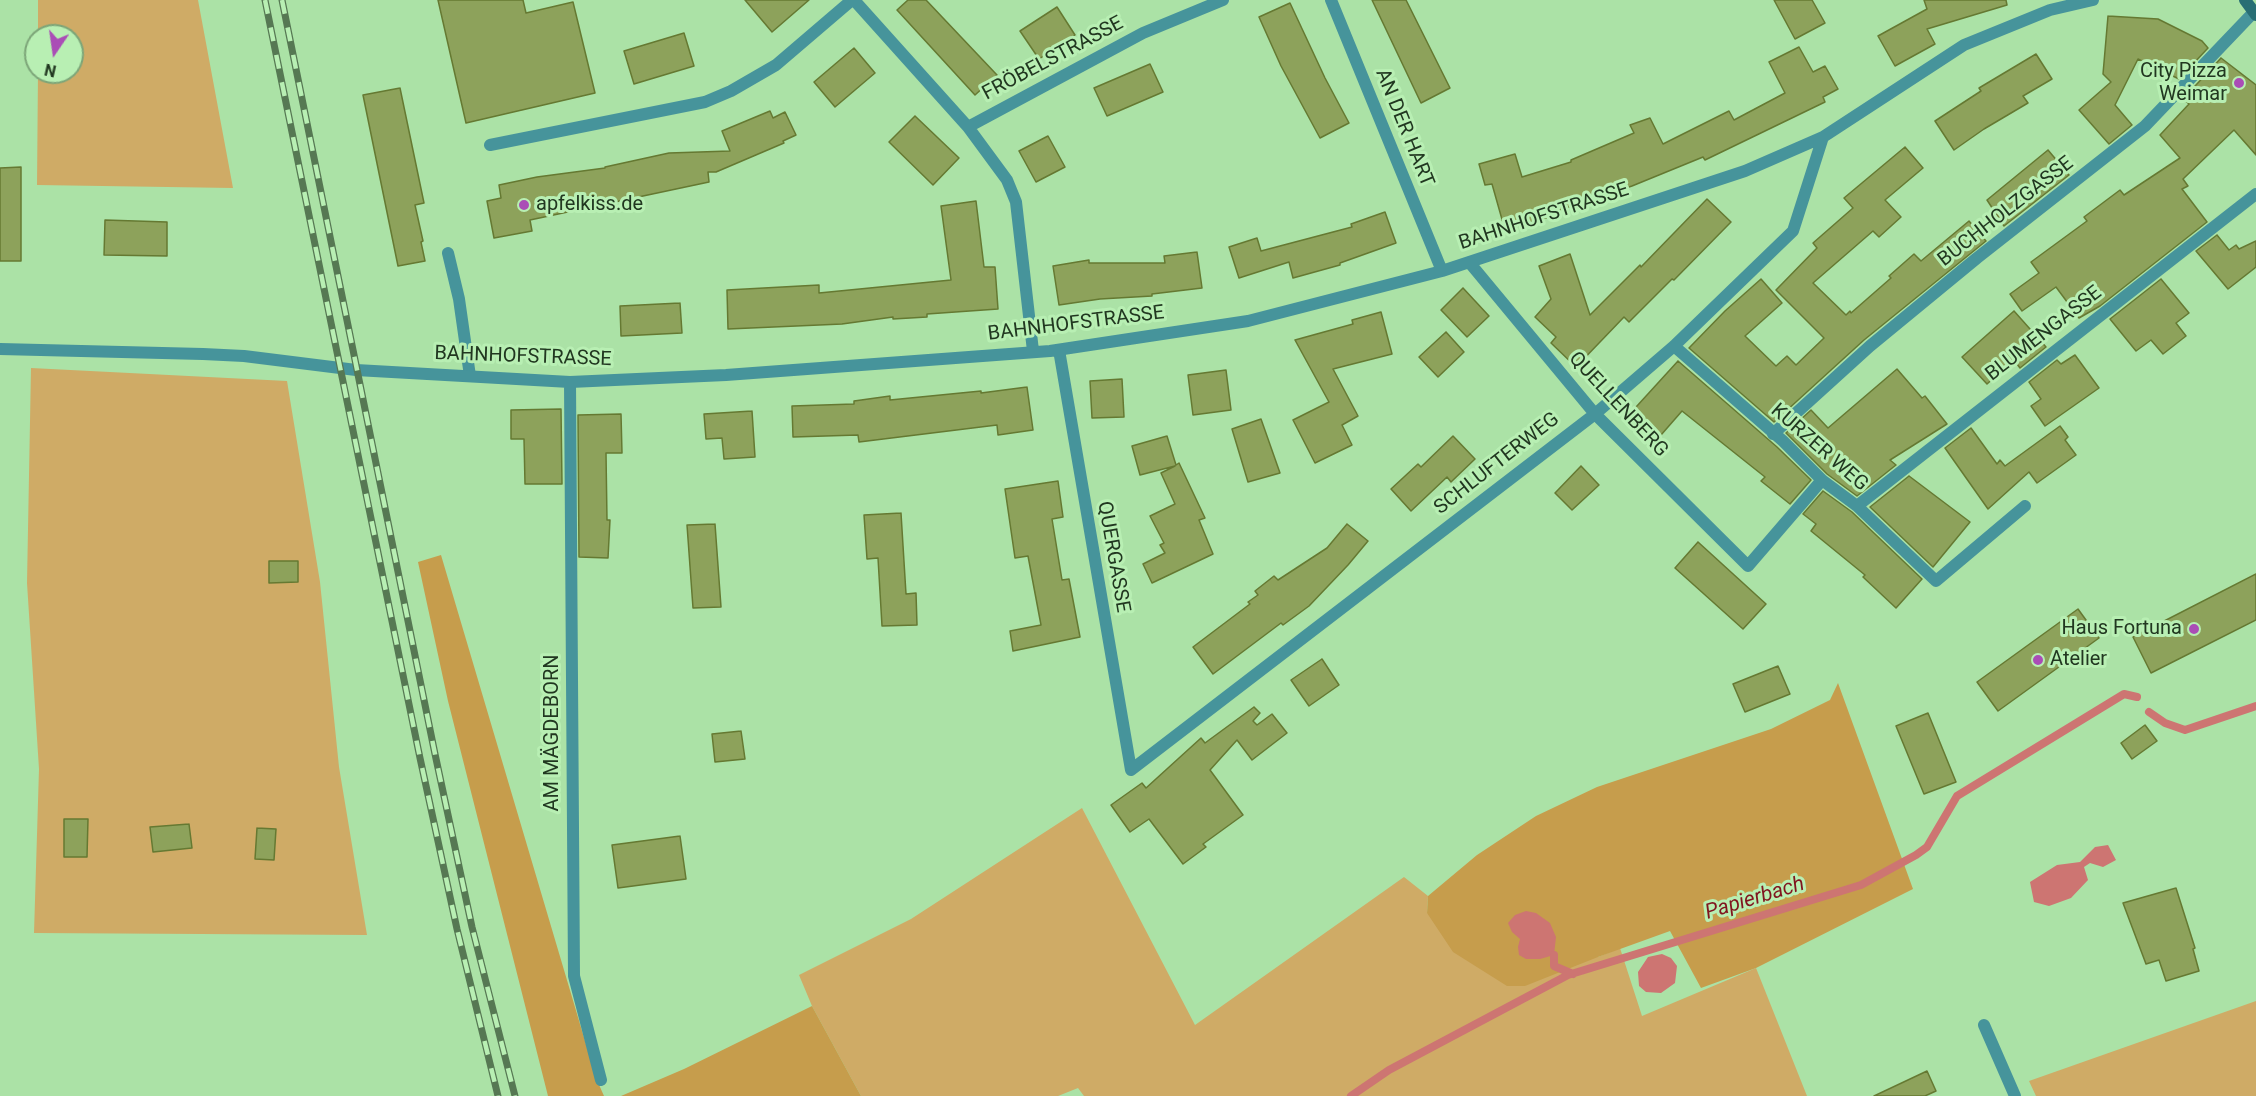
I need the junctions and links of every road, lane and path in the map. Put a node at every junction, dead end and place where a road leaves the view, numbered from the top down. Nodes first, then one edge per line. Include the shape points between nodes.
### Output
1 (853, 0) edge
2 (1223, 0) edge
3 (1331, 0) edge
4 (2092, 0) edge
5 (2244, 0) edge
6 (2255, 13) edge
7 (968, 127) junction
8 (1823, 137) junction
9 (490, 145) dead end
10 (2256, 194) edge
11 (448, 253) dead end
12 (1469, 262) junction
13 (1442, 271) junction
14 (1674, 346) junction
15 (0, 349) edge
16 (1059, 350) junction
17 (1033, 351) junction
18 (470, 376) junction
19 (570, 382) junction
20 (1595, 414) junction
21 (1773, 434) junction
22 (1822, 480) junction
23 (1857, 506) junction
24 (2025, 506) dead end
25 (1131, 770) joint
26 (1984, 1025) dead end
27 (601, 1080) dead end
28 (2015, 1096) edge

1 - 7 street
1 - 9 street via 776,65 705,102
2 - 7 street, FRÖBELSTRASSE via 1143,33
3 - 13 street, AN DER HART
4 - 8 street, BAHNHOFSTRASSE via 2050,10 1964,45
5 - 6 street
6 - 21 street, BUCHHOLZGASSE via 2145,126 1870,346
7 - 17 street via 1007,180 1016,202
8 - 12 street, BAHNHOFSTRASSE via 1745,171
8 - 14 street, SCHLUFTERWEG via 1793,231
10 - 23 street, BLUMENGASSE
11 - 18 street
12 - 13 street, BAHNHOFSTRASSE
12 - 20 street, QUELLENBERG
13 - 16 street, BAHNHOFSTRASSE via 1248,321
14 - 20 street, SCHLUFTERWEG
14 - 21 street, KURZER WEG
15 - 18 street, BAHNHOFSTRASSE via 244,356 356,370
16 - 17 street, BAHNHOFSTRASSE
16 - 25 street, QUERGASSE
17 - 19 street, BAHNHOFSTRASSE via 726,375
18 - 19 street, BAHNHOFSTRASSE
19 - 27 street, AM MÄGDEBORN via 574,976
20 - 22 street, QUELLENBERG via 1748,566
20 - 25 street, SCHLUFTERWEG
21 - 22 street, KURZER WEG
22 - 23 street, KURZER WEG
23 - 24 street, KURZER WEG via 1936,581
26 - 28 street

